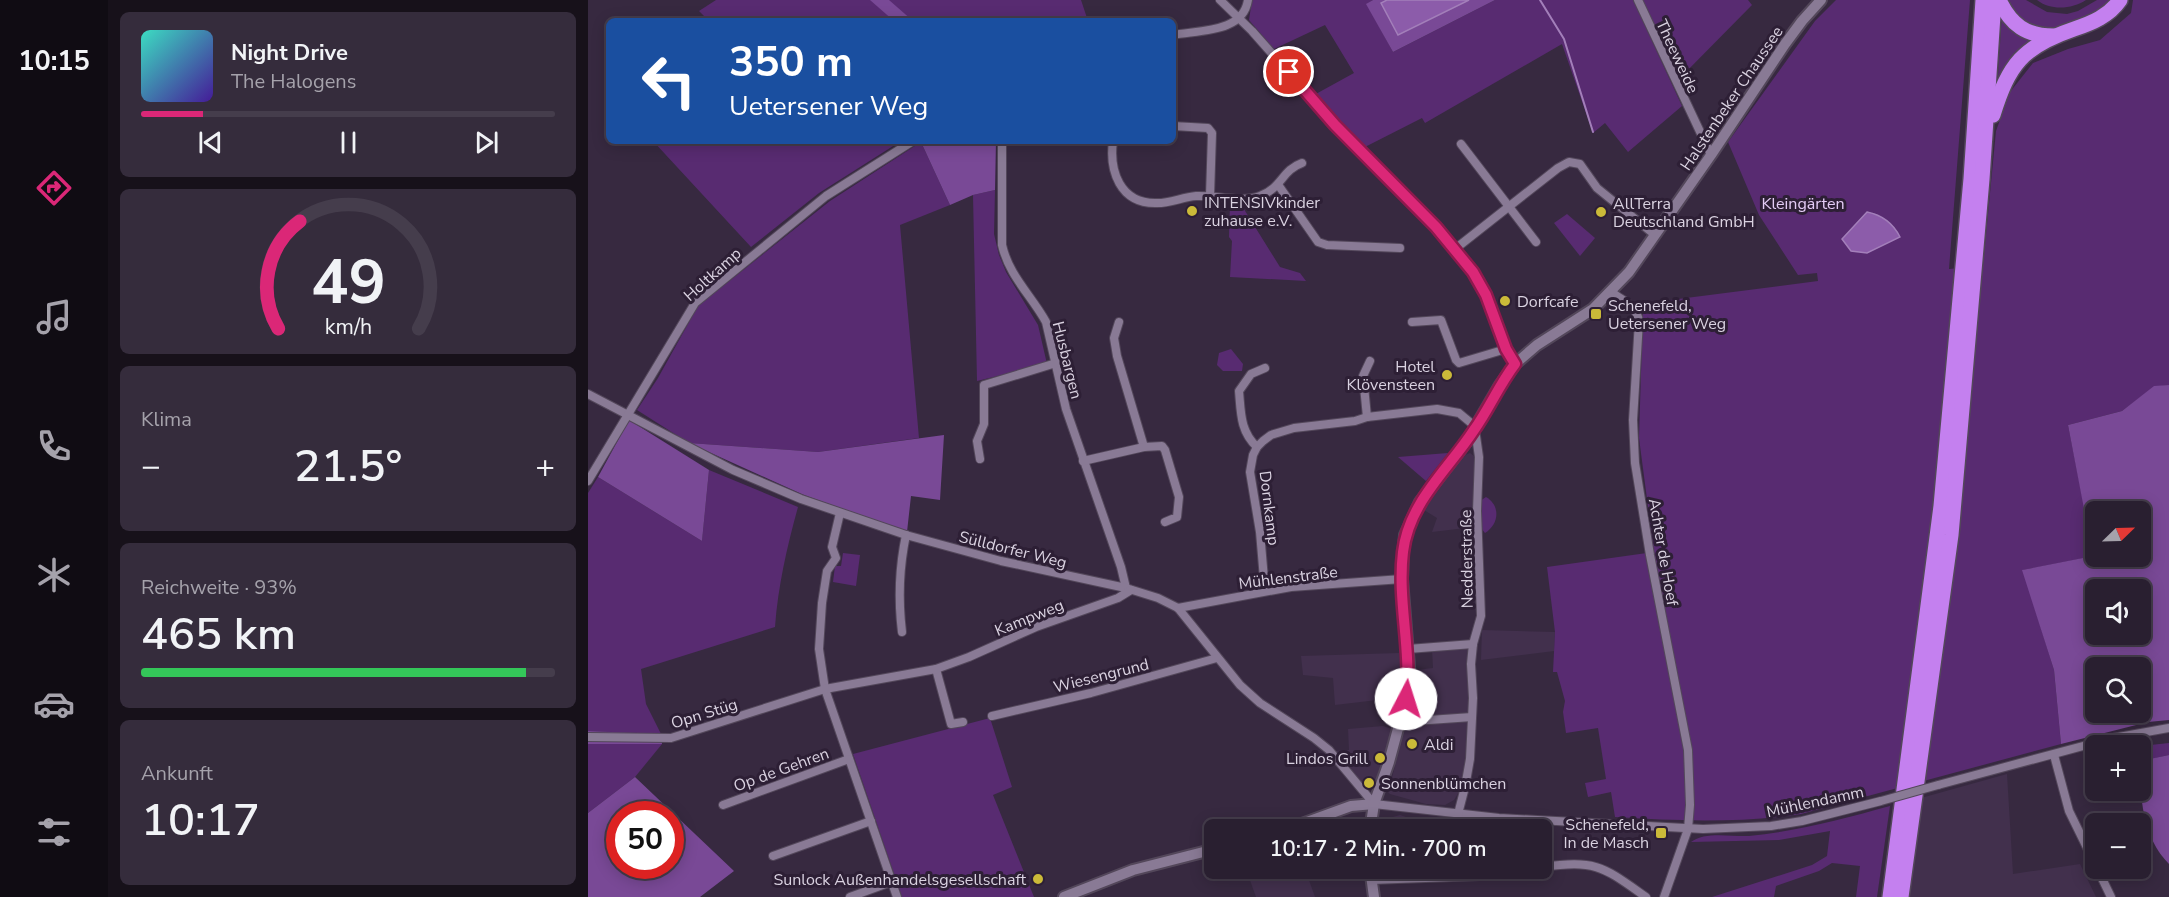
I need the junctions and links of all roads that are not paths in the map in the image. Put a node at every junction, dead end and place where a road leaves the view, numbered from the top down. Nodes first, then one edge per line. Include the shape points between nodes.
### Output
1 (1221, 0) edge
2 (1248, 0) edge
3 (1638, 0) edge
4 (1821, 0) edge
5 (1983, 0) edge
6 (1994, 0) edge
7 (1999, 0) edge
8 (2120, 0) edge
9 (1239, 20) junction
10 (1176, 34) edge
11 (2057, 35) junction
12 (1176, 126) edge
13 (1985, 141) junction
14 (908, 144) edge
15 (1002, 144) edge
16 (1113, 144) edge
17 (1461, 144) dead end
18 (1711, 155) junction
19 (1302, 163) dead end
20 (1279, 186) junction
21 (1210, 196) junction
22 (1509, 207) junction
23 (1655, 235) junction
24 (1536, 242) dead end
25 (1400, 248) dead end
26 (1455, 249) junction
27 (1612, 292) junction
28 (1412, 321) dead end
29 (1119, 322) dead end
30 (1506, 349) junction
31 (1370, 361) dead end
32 (1056, 363) junction
33 (1515, 364) junction
34 (1264, 368) dead end
35 (588, 394) edge
36 (628, 414) junction
37 (1367, 417) junction
38 (1475, 429) junction
39 (1144, 447) junction
40 (1257, 447) junction
41 (980, 459) dead end
42 (1083, 461) junction
43 (588, 481) edge
44 (840, 513) junction
45 (1165, 522) dead end
46 (906, 535) junction
47 (1402, 579) junction
48 (1128, 589) junction
49 (1265, 591) junction
50 (1178, 608) junction
51 (902, 632) dead end
52 (1473, 644) junction
53 (1408, 650) junction
54 (1217, 658) junction
55 (936, 669) junction
56 (825, 689) junction
57 (992, 716) dead end
58 (1472, 717) junction
59 (963, 722) dead end
60 (1400, 722) junction
61 (2169, 728) edge
62 (588, 737) edge
63 (2054, 755) junction
64 (849, 759) junction
65 (1374, 804) junction
66 (723, 805) dead end
67 (1458, 814) junction
68 (1315, 819) edge
69 (1372, 819) edge
70 (1459, 819) edge
71 (871, 820) junction
72 (1688, 829) junction
73 (2085, 844) edge
74 (1204, 852) edge
75 (773, 856) dead end
76 (1552, 866) edge
77 (1371, 879) edge
78 (2102, 879) edge
79 (891, 882) junction
80 (850, 897) edge
81 (897, 897) edge
82 (1065, 897) edge
83 (1374, 897) edge
84 (1646, 897) edge
85 (1664, 897) edge
86 (1890, 897) edge
87 (1901, 897) edge
88 (2111, 897) edge

1 - 9 street
2 - 9 street
3 - 18 street, Theeweide
4 - 18 main road, Halstenbeker Chaussee via 1785,44
5 - 86 highway via 1941,506
6 - 13 highway
7 - 11 highway via 2020,28 2041,36
8 - 11 highway via 2107,15
9 - 10 street via 1227,26
9 - 26 street
11 - 13 highway via 2024,54 2011,69
12 - 21 street via 1208,128 1212,133
13 - 87 highway via 1951,535
14 - 36 street, Holtkamp via 826,196 695,303
15 - 32 street, Husbargen via 1004,258 1046,322
16 - 21 street via 1116,178 1135,198 1157,204
17 - 22 street
18 - 23 main road, Halstenbeker Chaussee
19 - 20 street via 1288,171
20 - 21 street via 1257,197
20 - 25 street via 1318,242
22 - 23 street via 1565,164 1575,162 1597,188
22 - 24 street
22 - 26 street
23 - 27 main road, Halstenbeker Chaussee
26 - 30 street via 1480,283
27 - 33 main road, Halstenbeker Chaussee
27 - 72 street, Achter de Hoef via 1638,312 1635,463 1688,750
28 - 30 street via 1441,320 1459,363
29 - 39 street via 1114,338 1117,356
30 - 33 street
31 - 37 street via 1364,376
32 - 41 street via 984,385 984,424 977,441
32 - 42 street, Husbargen via 1065,409
33 - 38 main road, Halstenbeker Chaussee
34 - 40 street via 1251,374 1239,391 1242,426
35 - 36 street, Sülldorfer Weg
36 - 43 street, Holtkamp
36 - 44 street, Sülldorfer Weg via 733,470
37 - 38 street, Dornkamp via 1452,410
37 - 40 street, Dornkamp via 1281,431
38 - 47 main road, Halstenbeker Chaussee via 1412,517 1405,535
38 - 52 street, Nedderstraße via 1479,457 1481,616
39 - 42 street
39 - 45 street via 1162,446 1165,450 1179,497 1177,518
40 - 49 street, Dornkamp via 1251,464 1251,483
42 - 48 street, Husbargen
44 - 46 street, Sülldorfer Weg
44 - 56 street, Op de Gehren via 832,547 836,558 827,571 822,603 819,649
46 - 48 street, Sülldorfer Weg
46 - 51 street via 898,606
47 - 49 street, Mühlenstraße
47 - 53 main road, Halstenbeker Chaussee
48 - 50 street, Sülldorfer Weg
48 - 55 street, Kampweg via 1118,598
49 - 50 street, Mühlenstraße
50 - 54 street, Sülldorfer Weg
52 - 53 street
52 - 58 street, Nedderstraße
53 - 60 main road, Halstenbeker Chaussee via 1408,683
54 - 57 street, Wiesengrund
54 - 65 street, Sülldorfer Weg via 1260,703 1329,750
55 - 56 street, Kampweg
55 - 59 street via 951,724
56 - 62 street, Opn Stüg via 671,738
56 - 64 street, Op de Gehren
58 - 60 street
58 - 67 street, Nedderstraße via 1469,771
60 - 65 main road, Halstenbeker Chaussee
61 - 63 street, Mühlendamm via 2129,734
63 - 72 street, Mühlendamm, bridge via 1813,818 1771,826
63 - 73 street via 2069,811
64 - 66 street, Op de Gehren
64 - 71 street, Op de Gehren
65 - 67 street, Mühlendamm
65 - 68 main road via 1351,806
65 - 69 main road, Halstenbeker Chaussee
67 - 70 street, Nedderstraße
67 - 72 street, Mühlendamm
71 - 75 street
71 - 79 street, Op de Gehren
72 - 85 street
74 - 82 main road via 1133,870
76 - 84 street via 1593,865
77 - 83 main road
78 - 88 street
79 - 80 street
79 - 81 street, Op de Gehren

